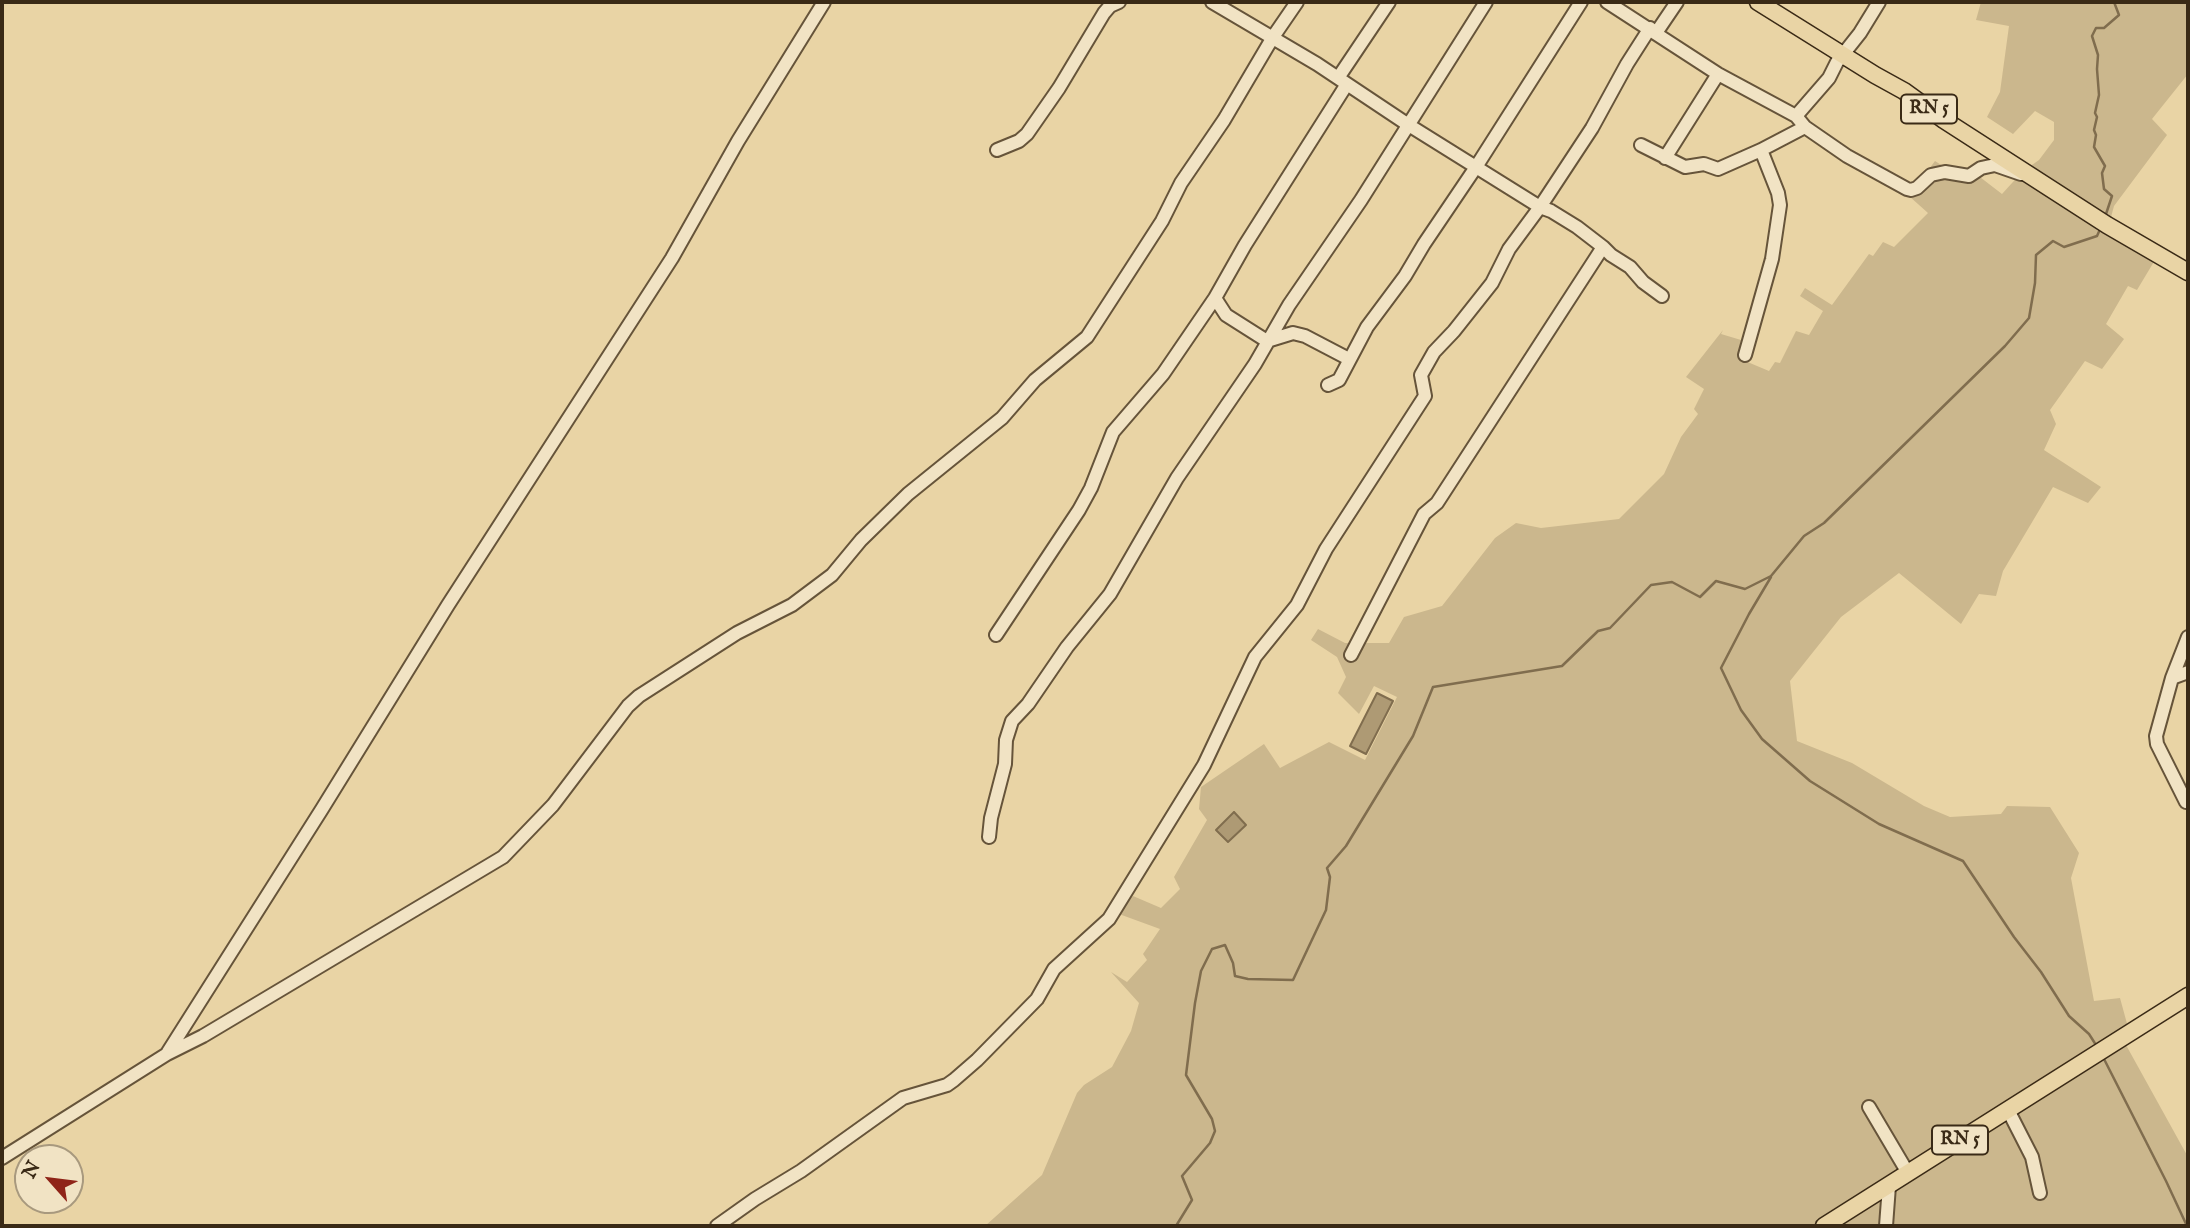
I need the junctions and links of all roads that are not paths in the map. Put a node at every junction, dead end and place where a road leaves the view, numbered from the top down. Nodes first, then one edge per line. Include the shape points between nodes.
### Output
1 (824, 2) edge
2 (1119, 2) edge
3 (1213, 2) edge
4 (1297, 2) edge
5 (1389, 2) edge
6 (1486, 2) edge
7 (1581, 2) edge
8 (1607, 2) edge
9 (1678, 2) edge
10 (1758, 2) edge
11 (1879, 2) edge
12 (1653, 31) junction
13 (1273, 37) junction
14 (1843, 55) junction
15 (1718, 74) junction
16 (1342, 81) junction
17 (1796, 116) junction
18 (1407, 124) junction
19 (1805, 127) junction
20 (1641, 145) dead end
21 (996, 150) dead end
22 (1761, 150) junction
23 (1665, 158) junction
24 (1476, 167) junction
25 (2038, 181) junction
26 (1539, 207) junction
27 (1603, 247) junction
28 (2188, 272) edge
29 (1662, 296) dead end
30 (1215, 298) junction
31 (1267, 341) junction
32 (1745, 355) dead end
33 (1349, 359) junction
34 (1328, 385) dead end
35 (996, 635) dead end
36 (2188, 637) edge
37 (1351, 655) dead end
38 (2188, 672) edge
39 (2172, 678) junction
40 (2186, 802) dead end
41 (989, 837) dead end
42 (2188, 996) edge
43 (167, 1054) junction
44 (1869, 1107) dead end
45 (2008, 1110) junction
46 (2, 1158) edge
47 (1908, 1173) junction
48 (1889, 1186) junction
49 (2040, 1194) dead end
50 (717, 1226) edge
51 (1824, 1226) edge
52 (1886, 1226) edge

1 - 43 street via 672,258 455,593
2 - 21 street via 1104,13 1027,134
3 - 13 street
4 - 13 street
5 - 16 street
6 - 18 street
7 - 24 street
8 - 12 street
9 - 12 street
10 - 14 main road, RN 5
11 - 14 street
12 - 15 street
12 - 26 street via 1627,64 1592,128
13 - 16 street
13 - 43 street via 1087,337 1035,380 1002,418 908,494 832,575 807,595 639,696 553,804 503,857
14 - 17 street
14 - 25 main road, RN 5
15 - 17 street
15 - 23 street
16 - 18 street
16 - 30 street
17 - 19 street
18 - 24 street
18 - 31 street
19 - 22 street
19 - 25 street via 1909,190 1931,175 1969,176 1995,165
20 - 23 street
22 - 23 street via 1718,169 1704,164 1685,167
22 - 32 street via 1780,205 1772,259
24 - 26 street
24 - 33 street
25 - 28 main road, RN 5
26 - 27 street
26 - 50 street via 1508,249 1492,283 1434,352 1421,375 1425,396 1331,541 1297,605 1255,657 1199,774 1109,919 1054,970 1037,999 954,1080 903,1098
27 - 29 street
27 - 37 street via 1437,503 1424,514
30 - 31 street via 1226,315
30 - 35 street via 1163,374 1112,434 1079,510
31 - 33 street via 1293,333
31 - 41 street via 1177,478 1110,594 1012,721
33 - 34 street via 1337,382
36 - 39 street
38 - 39 street
39 - 40 street via 2156,736
42 - 45 main road, RN 5
43 - 46 street
44 - 47 street
45 - 47 main road, RN 5
45 - 49 street via 2032,1157
47 - 48 main road, RN 5
48 - 51 main road, RN 5
48 - 52 street

